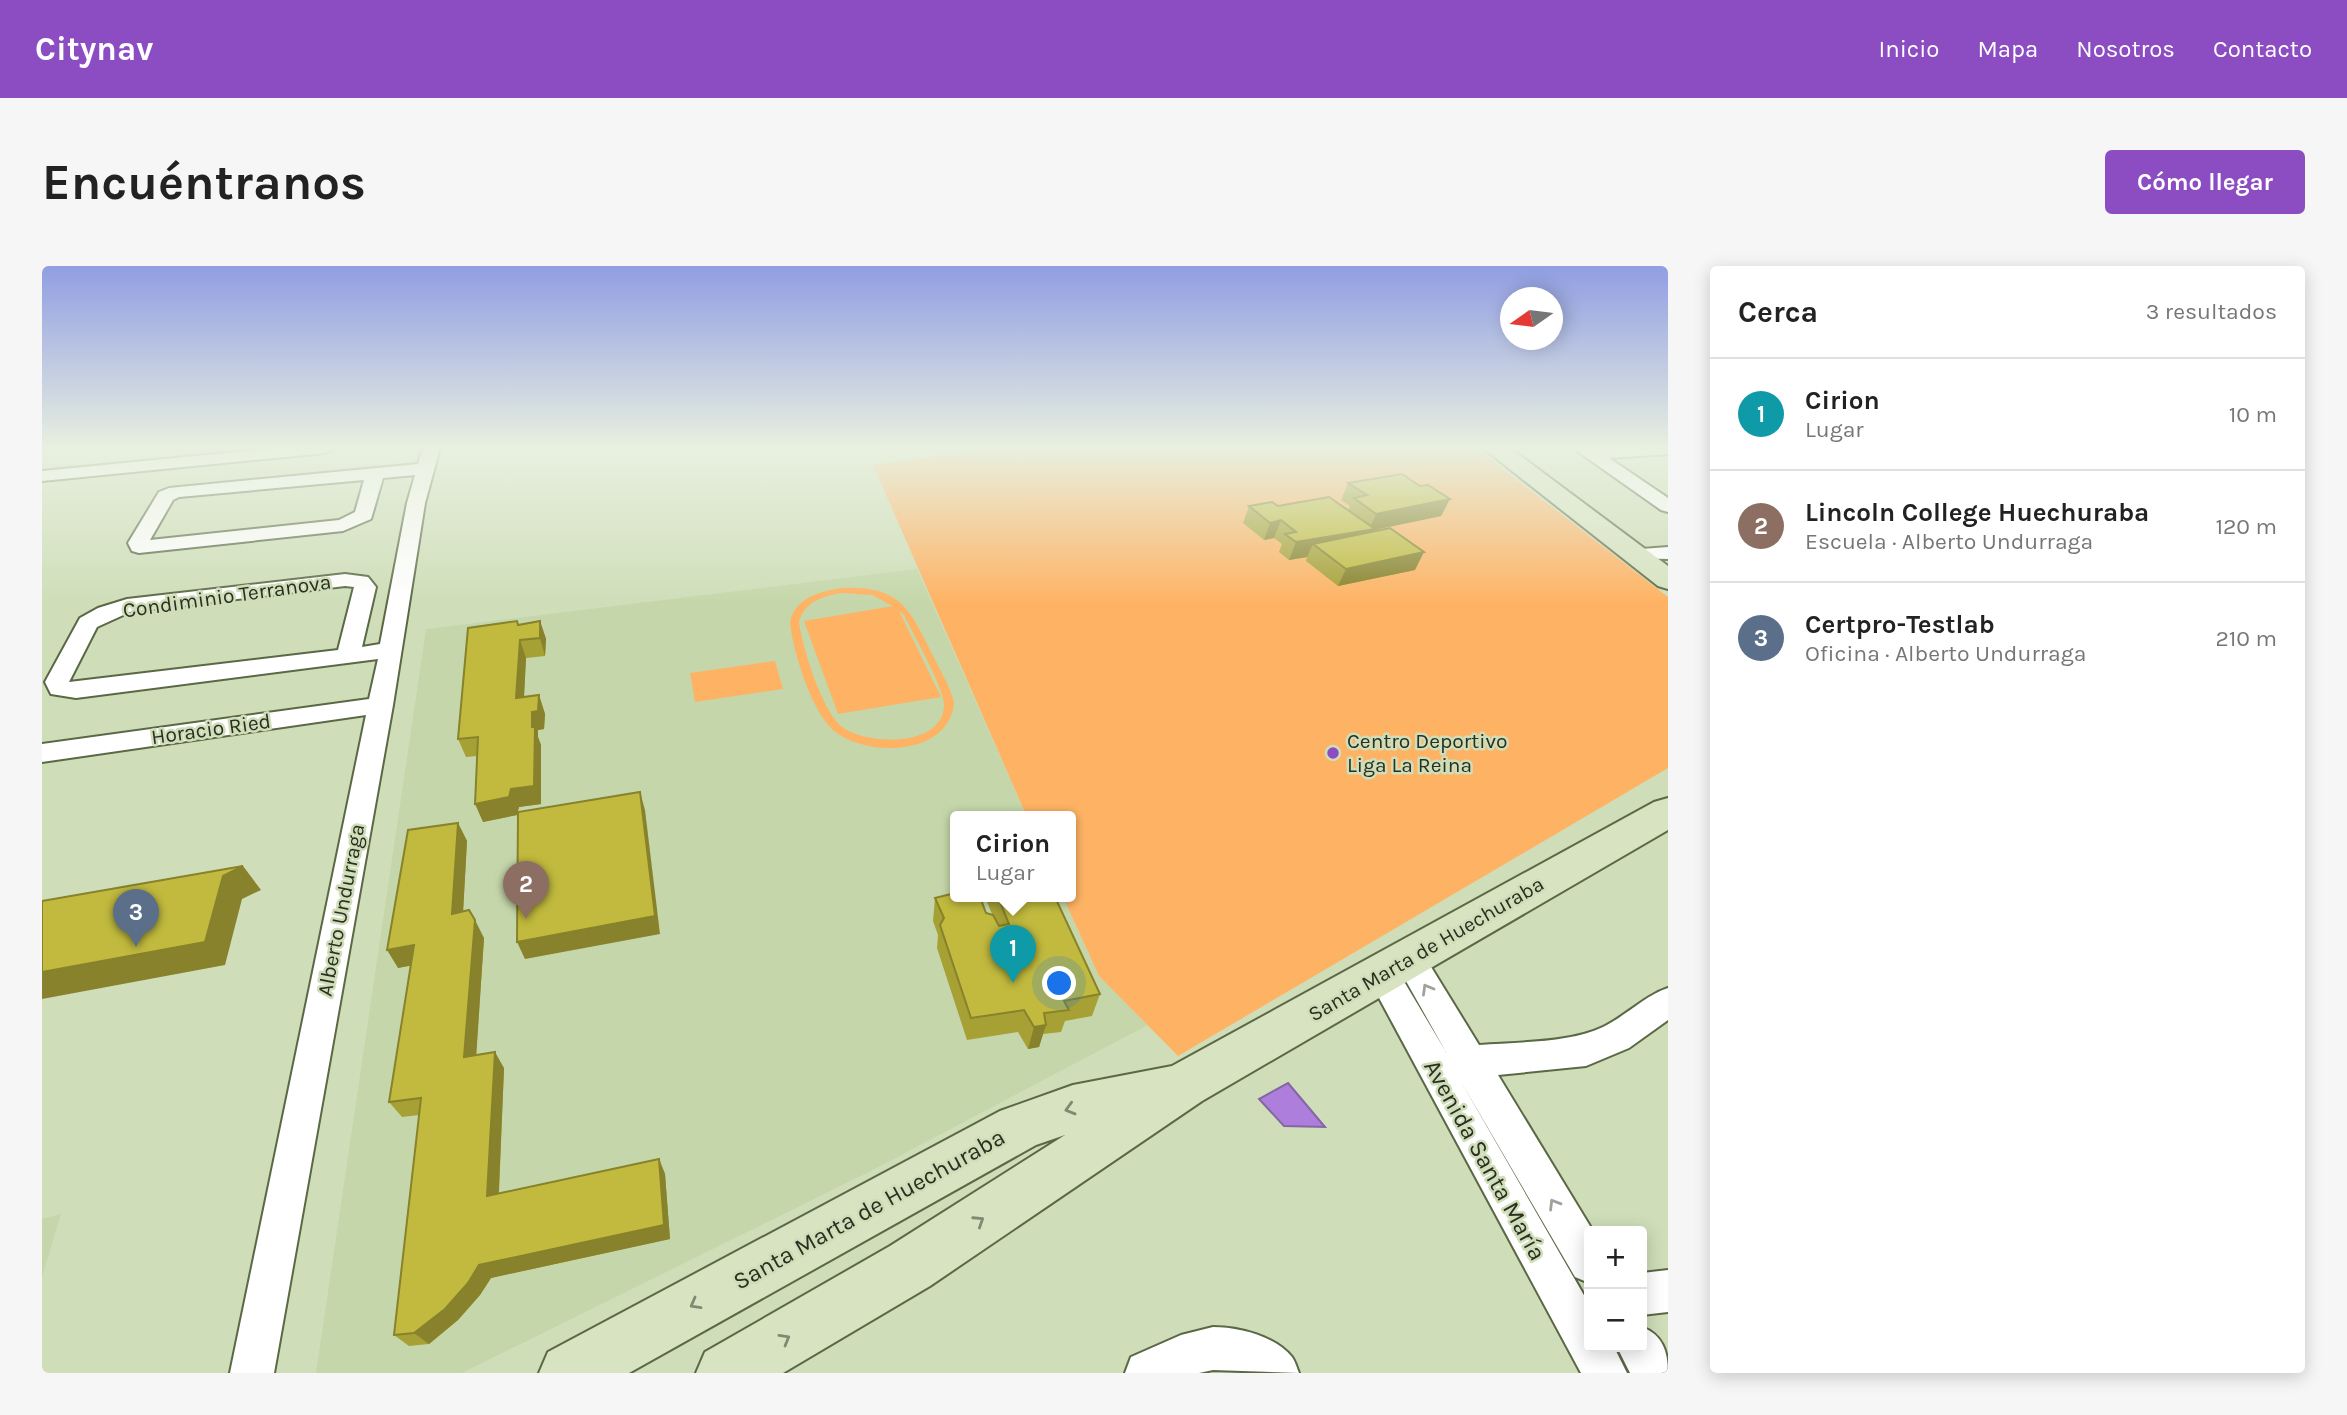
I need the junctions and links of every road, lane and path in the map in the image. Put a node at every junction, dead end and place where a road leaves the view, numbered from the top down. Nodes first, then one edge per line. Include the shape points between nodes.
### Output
1 (164, 500) edge
2 (368, 500) edge
3 (417, 500) edge
4 (1564, 500) edge
5 (1668, 553) edge
6 (1635, 554) junction
7 (1668, 580) edge
8 (391, 650) junction
9 (348, 655) junction
10 (381, 705) junction
11 (42, 753) edge
12 (1668, 812) edge
13 (1395, 966) junction
14 (1668, 1002) edge
15 (1470, 1063) junction
16 (1432, 1065) junction
17 (1185, 1085) junction
18 (1584, 1255) edge
19 (1668, 1291) edge
20 (1647, 1293) edge
21 (1577, 1301) edge
22 (1584, 1325) edge
23 (1593, 1352) edge
24 (1642, 1352) edge
25 (252, 1373) edge
26 (569, 1373) edge
27 (726, 1373) edge
28 (1147, 1373) edge
29 (1277, 1373) edge
30 (1605, 1373) edge
31 (1655, 1373) edge

1 - 2 street via 139,547 343,525 364,515
3 - 8 street, Alberto Undurraga
4 - 6 street
5 - 6 street
6 - 7 street
8 - 9 street, Condiminio Terranova
8 - 10 street, Alberto Undurraga
9 - 9 street, Condiminio Terranova via 76,690 60,689 57,682 88,623 106,613 127,606 345,580 365,587
10 - 11 street, Horacio Ried
10 - 25 street, Alberto Undurraga
12 - 13 street, Santa Marta de Huechuraba
15 -> 13 street, Avenida Santa María
13 - 16 street, Avenida Santa María
13 - 17 street, Santa Marta de Huechuraba
14 - 15 street via 1617,1037 1586,1050
15 - 16 street
18 -> 15 street, Avenida Santa María
16 - 21 street, Avenida Santa María
17 -> 26 street, Santa Marta de Huechuraba via 1087,1104 1027,1124
27 -> 17 street, Santa Marta de Huechuraba via 911,1266
19 - 20 street
21 - 22 street, Avenida Santa María
23 - 30 street, Avenida Santa María
24 - 31 street
28 - 29 street via 1177,1357 1214,1348 1250,1354

